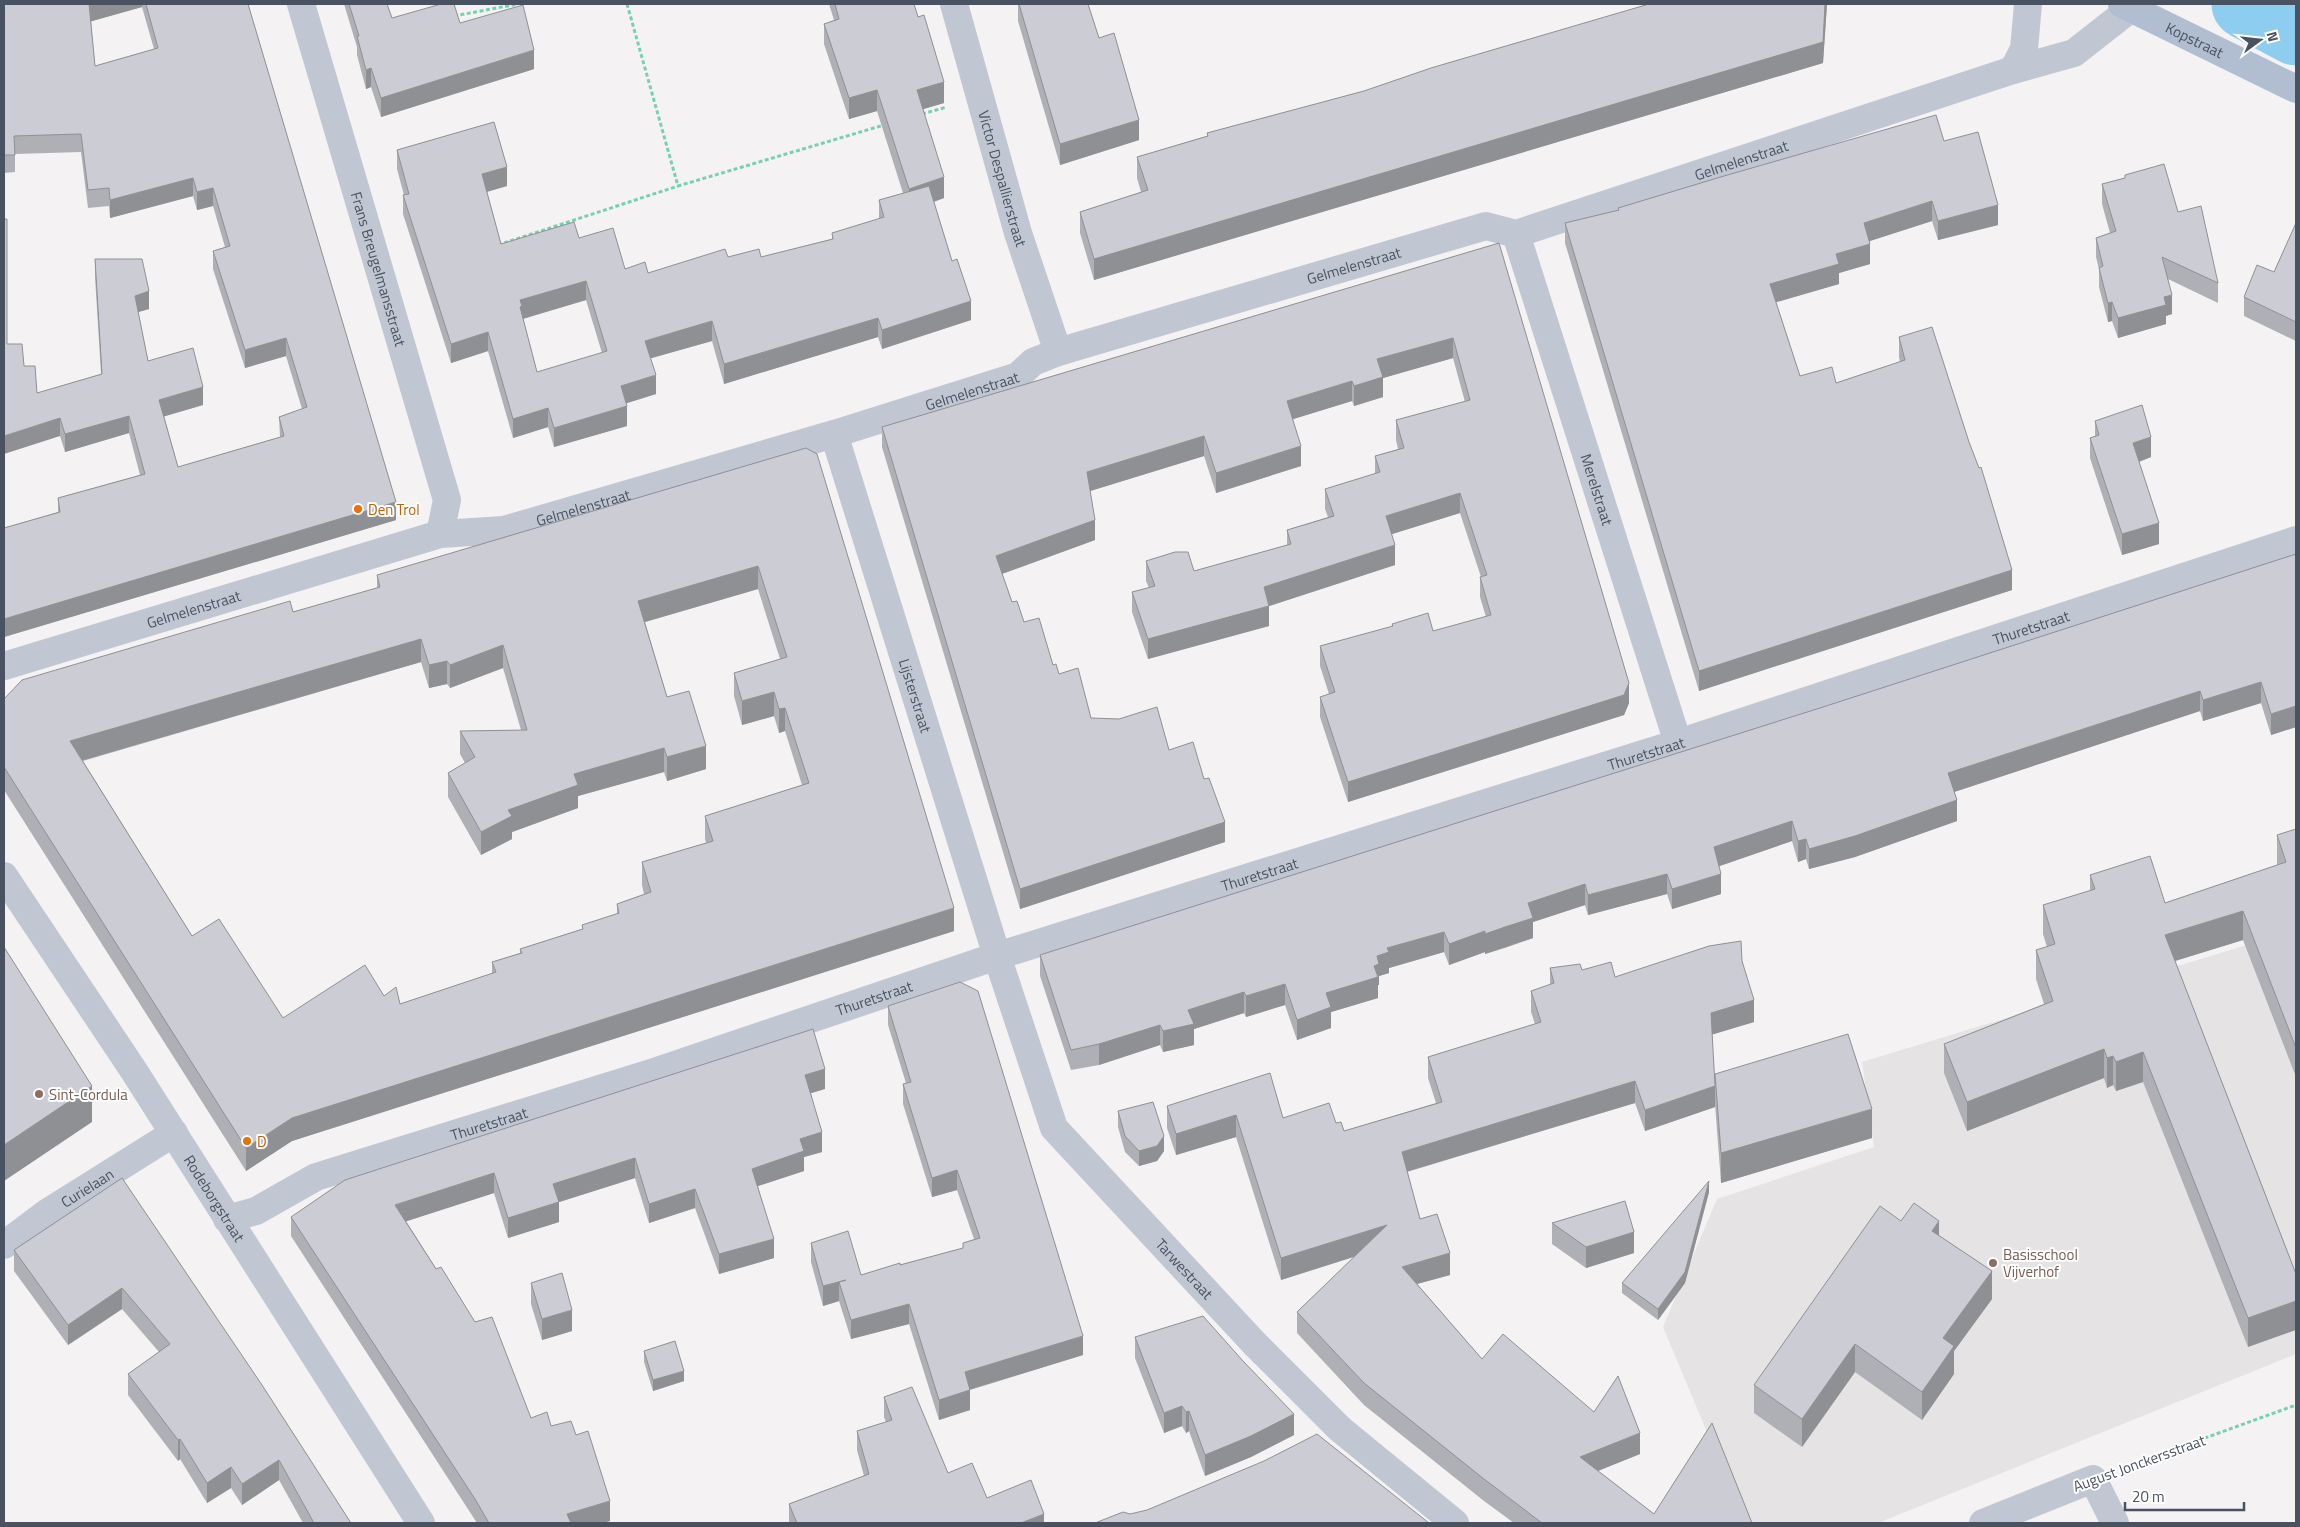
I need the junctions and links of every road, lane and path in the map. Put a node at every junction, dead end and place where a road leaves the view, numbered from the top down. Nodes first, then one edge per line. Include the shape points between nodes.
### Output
1 (301, 4) edge
2 (518, 4) edge
3 (627, 4) edge
4 (954, 4) edge
5 (2028, 4) edge
6 (2126, 6) edge
7 (445, 19) edge
8 (2013, 70) junction
9 (2296, 89) edge
10 (982, 97) junction
11 (916, 116) edge
12 (887, 125) edge
13 (678, 186) junction
14 (1516, 234) junction
15 (493, 246) edge
16 (1058, 352) junction
17 (834, 434) junction
18 (440, 534) junction
19 (2296, 540) edge
20 (4, 666) edge
21 (1678, 742) junction
22 (4, 876) edge
23 (997, 956) junction
24 (174, 1133) junction
25 (227, 1219) junction
26 (4, 1245) edge
27 (2296, 1405) edge
28 (1340, 1429) junction
29 (1316, 1442) edge
30 (2093, 1479) junction
31 (421, 1523) edge
32 (1456, 1523) edge
33 (1983, 1523) edge
34 (2114, 1523) edge

1 - 18 street, Frans Breugelmansstraat via 447,500
2 - 7 path
3 - 13 path
4 - 10 street, Victor Despallierstraat
5 - 8 street via 2024,49
6 - 8 street, Gelmelenstraat via 2074,53
6 - 9 main road, Kopstraat
8 - 14 street, Gelmelenstraat
10 - 11 path
10 - 16 street, Victor Despallierstraat via 1018,232
12 - 13 path
13 - 15 path
14 - 16 street, Gelmelenstraat via 1486,226
14 - 21 street, Merelstraat
16 - 17 street, Gelmelenstraat via 1033,362 1018,376
17 - 18 street, Gelmelenstraat via 504,530
17 - 23 street, Lijsterstraat
18 - 20 street, Gelmelenstraat
19 - 21 street, Thuretstraat
21 - 23 street, Thuretstraat
22 - 24 street, Rodeborgstraat
23 - 25 street, Thuretstraat via 657,1071 316,1177 256,1211
23 - 28 street, Tarwestraat via 1054,1128 1254,1343
24 - 25 street, Rodeborgstraat
24 - 26 street, Curielaan via 48,1212
25 - 31 street, Rodeborgstraat
27 - 30 path, August Jonckersstraat
28 - 29 street
28 - 32 street, Tarwestraat
30 - 33 street, August Jonckersstraat
30 - 34 street

